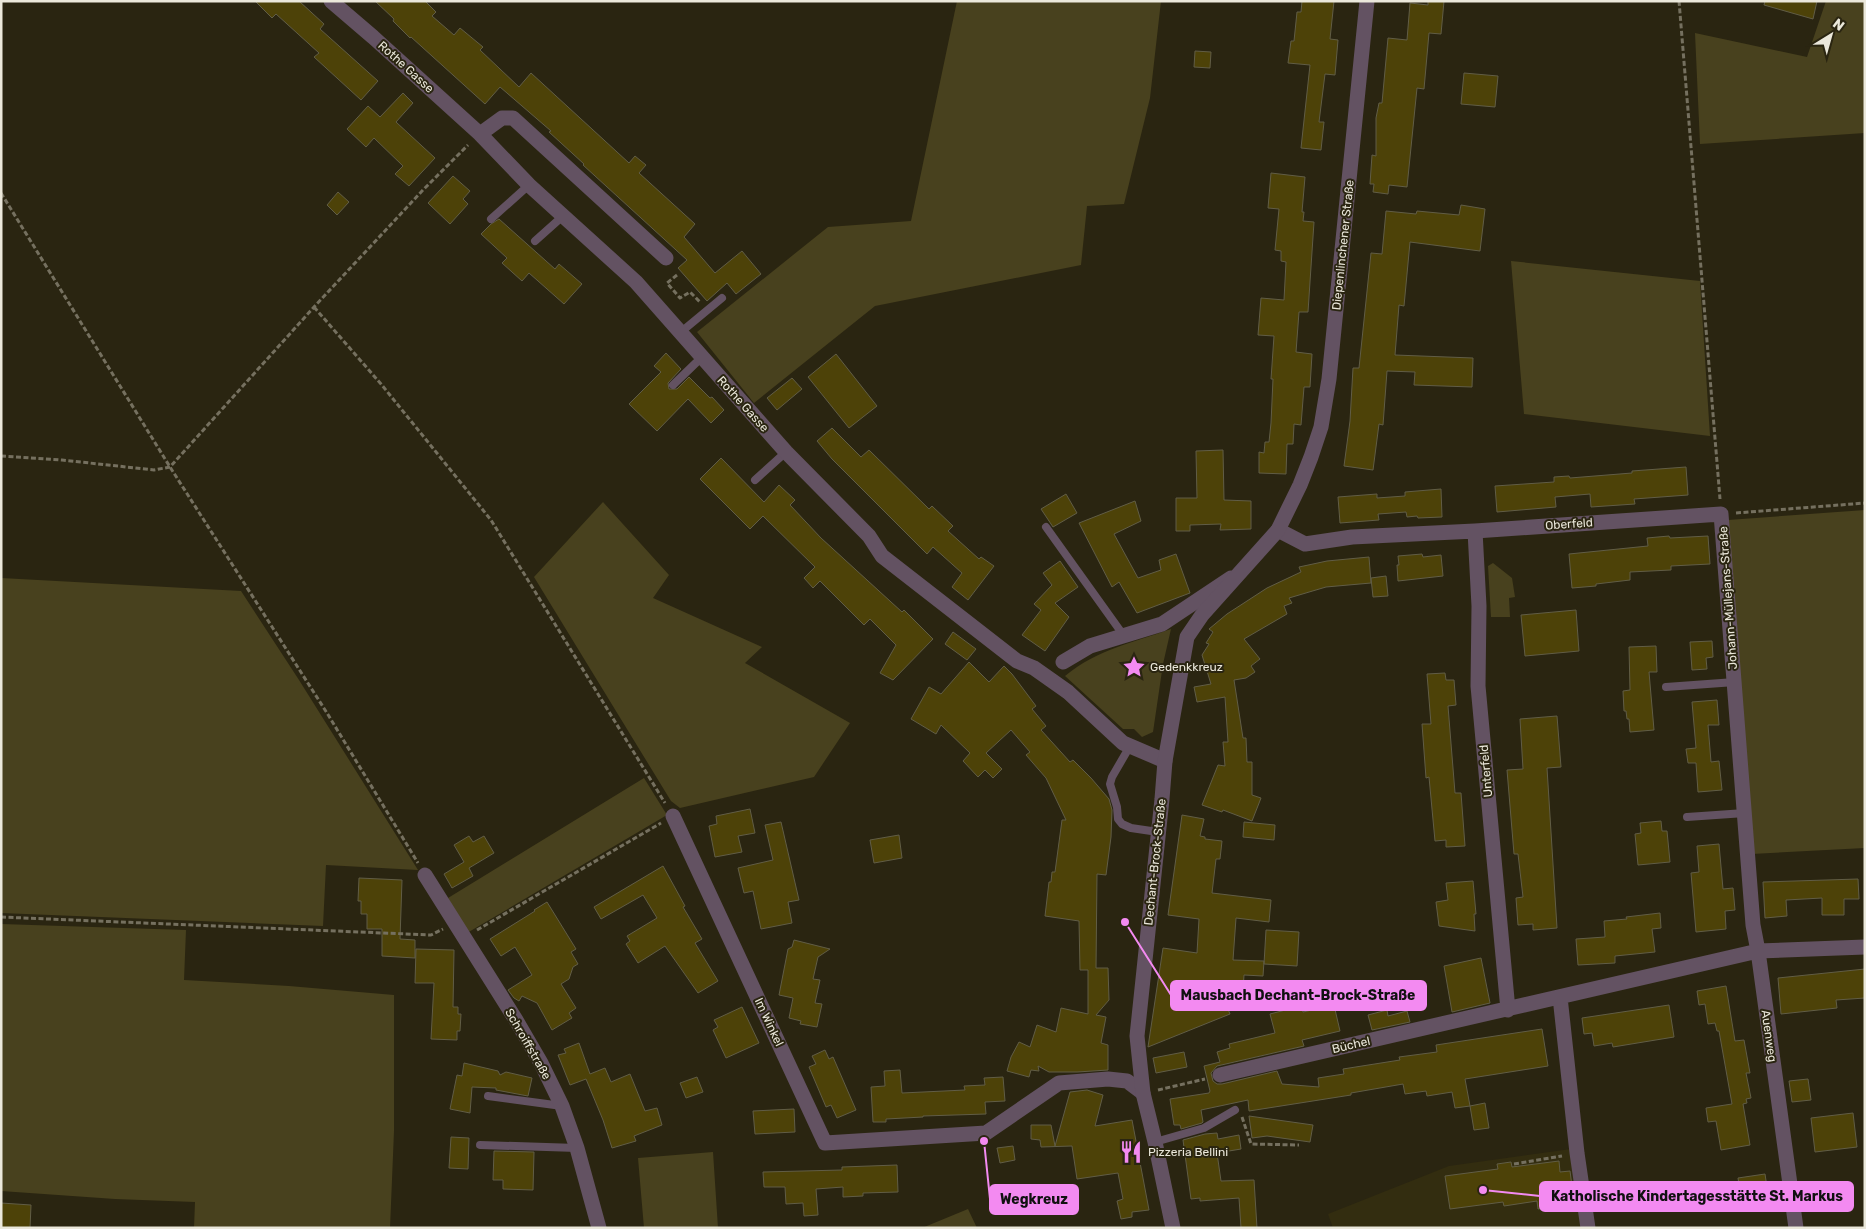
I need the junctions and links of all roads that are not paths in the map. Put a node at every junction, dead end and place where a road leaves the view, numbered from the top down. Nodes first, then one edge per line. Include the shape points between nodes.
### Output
1 (330, 1) edge
2 (1367, 1) edge
3 (480, 134) junction
4 (529, 185) junction
5 (563, 216) junction
6 (491, 219) dead end
7 (535, 241) dead end
8 (666, 258) dead end
9 (722, 298) dead end
10 (681, 332) junction
11 (702, 357) junction
12 (673, 385) dead end
13 (786, 452) junction
14 (755, 480) dead end
15 (1300, 485) joint
16 (1721, 514) joint
17 (1046, 527) dead end
18 (1278, 530) junction
19 (1475, 531) junction
20 (1242, 570) junction
21 (1124, 636) junction
22 (1063, 662) dead end
23 (1735, 682) junction
24 (1666, 687) dead end
25 (1130, 746) junction
26 (1164, 761) junction
27 (1745, 813) junction
28 (673, 816) road end
29 (1686, 817) dead end
30 (1158, 832) junction
31 (422, 870) road end
32 (1865, 947) edge
33 (1758, 950) junction
34 (1560, 997) junction
35 (1508, 1010) junction
36 (1220, 1075) road end
37 (1143, 1093) junction
38 (488, 1096) dead end
39 (562, 1106) junction
40 (1235, 1110) road end
41 (1155, 1142) junction
42 (480, 1145) dead end
43 (577, 1148) junction
44 (599, 1228) edge
45 (1173, 1228) edge
46 (1588, 1228) edge
47 (1796, 1228) edge

1 - 3 street, Rothe Gasse
2 - 15 street, Diepenlinchener Straße via 1329,379 1321,427
3 - 4 street, Rothe Gasse
3 - 8 street via 502,118 513,118
4 - 5 street, Rothe Gasse
4 - 6 lane
5 - 7 lane
5 - 10 street, Rothe Gasse via 636,282
9 - 10 lane
10 - 11 street, Rothe Gasse
11 - 12 lane
11 - 13 street, Rothe Gasse
13 - 14 lane
13 - 25 street, Rothe Gasse via 869,536 882,556 1017,661 1034,668 1068,692
15 - 18 street, Dechant-Brock-Straße
16 - 19 street, Oberfeld
16 - 23 street, Johann-Müllejans-Straße
17 - 21 lane
18 - 19 street, Oberfeld via 1305,544 1352,537
18 - 20 street, Dechant-Brock-Straße
19 - 35 street, Unterfeld via 1478,686
20 - 21 street, Dechant-Brock-Straße via 1162,624
20 - 26 street, Dechant-Brock-Straße via 1187,637
21 - 22 street, Dechant-Brock-Straße via 1090,646
23 - 24 lane, Johann-Müllejans-Straße
23 - 27 street, Johann-Müllejans-Straße
25 - 26 street
25 - 30 lane via 1110,784 1118,819 1131,828
26 - 30 street, Dechant-Brock-Straße
27 - 29 lane
27 - 33 street, Johann-Müllejans-Straße via 1753,925
28 - 37 street, Im Winkel via 825,1143 986,1133 1059,1083 1108,1079 1127,1082
30 - 37 street, Dechant-Brock-Straße via 1136,1036
31 - 39 street, Schroiffstraße via 516,1020
32 - 33 street
33 - 34 street, Büchel
33 - 47 street, Auenweg
34 - 35 street, Büchel
34 - 46 street
35 - 36 street, Büchel
37 - 41 street, Dechant-Brock-Straße
38 - 39 lane
39 - 43 street, Schroiffstraße
40 - 41 lane via 1204,1128
41 - 45 street, Dechant-Brock-Straße
42 - 43 lane
43 - 44 street, Schroiffstraße

